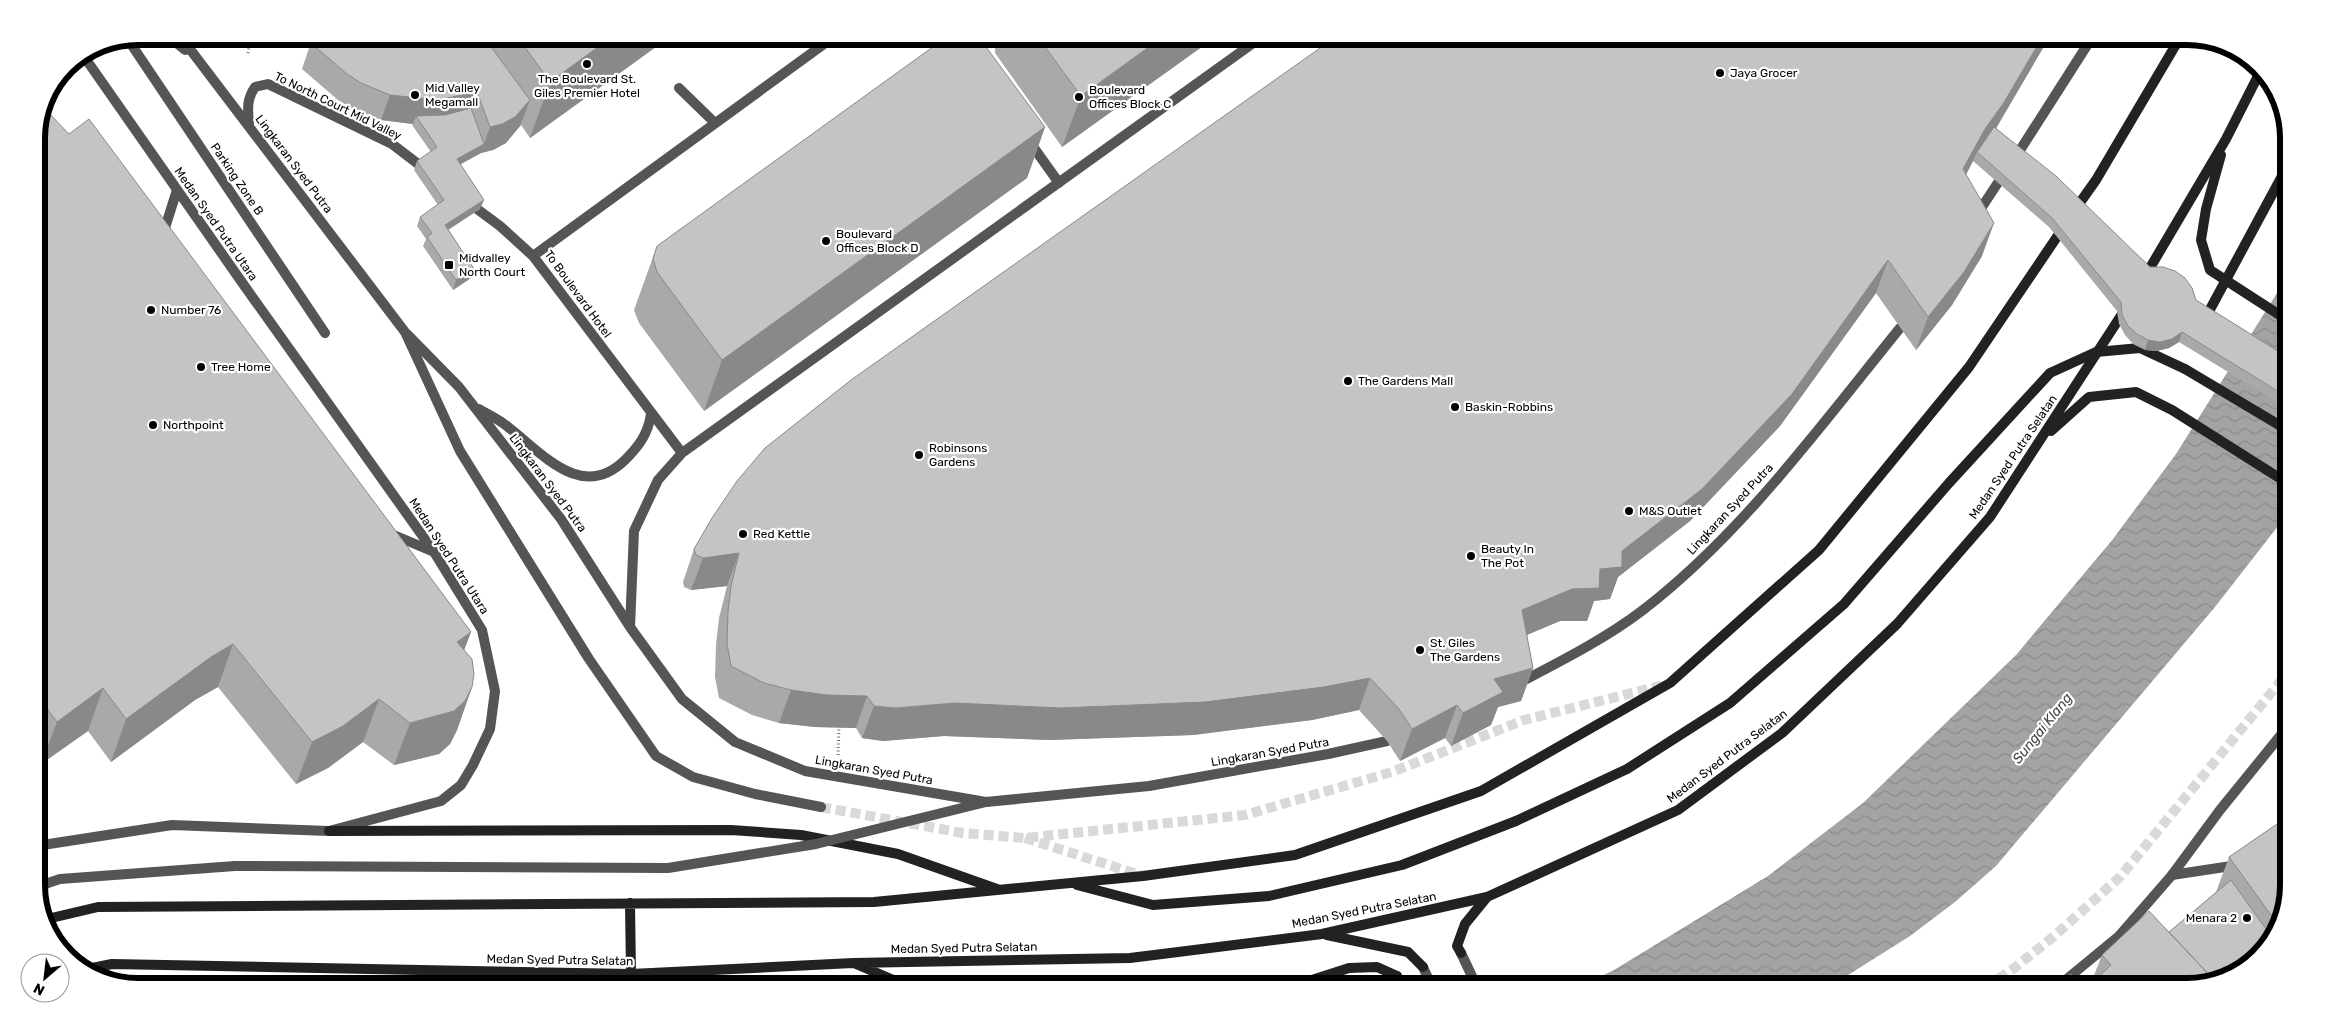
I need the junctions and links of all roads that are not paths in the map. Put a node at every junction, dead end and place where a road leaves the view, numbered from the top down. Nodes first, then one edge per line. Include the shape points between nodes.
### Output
1 (133, 45) edge
2 (179, 45) edge
3 (186, 45) edge
4 (823, 45) edge
5 (1251, 45) edge
6 (2084, 45) edge
7 (2088, 45) edge
8 (2176, 45) edge
9 (2083, 54) junction
10 (194, 57) junction
11 (87, 61) edge
12 (2257, 77) edge
13 (679, 88) dead end
14 (715, 124) junction
15 (250, 125) junction
16 (1020, 129) edge
17 (2226, 139) junction
18 (431, 173) edge
19 (2280, 180) edge
20 (1059, 183) junction
21 (177, 190) junction
22 (462, 197) edge
23 (1973, 222) edge
24 (176, 247) edge
25 (533, 256) junction
26 (2280, 314) edge
27 (1900, 328) dead end
28 (405, 332) junction
29 (325, 333) dead end
30 (2206, 333) edge
31 (472, 404) junction
32 (651, 414) junction
33 (2280, 426) edge
34 (2040, 442) junction
35 (682, 454) junction
36 (2280, 478) edge
37 (380, 524) edge
38 (434, 552) junction
39 (630, 627) junction
40 (1518, 683) edge
41 (2280, 736) edge
42 (1387, 741) dead end
43 (986, 802) junction
44 (821, 807) tunnel mouth
45 (329, 831) junction
46 (45, 845) edge
47 (2250, 864) edge
48 (2172, 875) junction
49 (1071, 883) junction
50 (45, 884) edge
51 (1001, 890) junction
52 (1488, 897) junction
53 (630, 904) junction
54 (51, 918) edge
55 (1322, 934) junction
56 (1461, 953) joint
57 (853, 962) junction
58 (95, 967) edge
59 (1423, 967) joint
60 (631, 974) junction
61 (1397, 976) edge
62 (631, 978) edge
63 (889, 978) edge
64 (1318, 978) edge
65 (1428, 978) edge
66 (1473, 978) edge
67 (2068, 978) edge

1 - 29 street, Parking Zone B
2 - 10 street
3 - 10 street, Lingkaran Syed Putra
4 - 14 street, To Boulevard Hotel
5 - 20 street
6 - 9 street
7 - 9 street
8 - 49 main road via 2096,180 1969,367 1819,550 1670,683 1480,791 1295,855
9 - 23 street
10 - 15 street, Lingkaran Syed Putra
11 - 21 street, Medan Syed Putra Utara
12 - 17 main road, Medan Syed Putra Selatan
13 - 14 street
14 - 25 street, To Boulevard Hotel
15 - 18 street, To North Court Mid Valley via 249,96 254,87 268,84 392,144
15 - 28 street, Lingkaran Syed Putra
16 - 20 street
17 - 26 main road via 2206,209 2201,240 2210,270
17 - 34 main road, Medan Syed Putra Selatan via 2136,291
19 - 30 main road, bridge via 2207,315
20 - 35 street
21 - 24 street via 164,231
21 - 38 street, Medan Syed Putra Utara
22 - 25 street
25 - 32 street, To Boulevard Hotel
27 - 40 street, Lingkaran Syed Putra via 1803,447 1694,566 1642,610 1612,630
28 - 31 street, Lingkaran Syed Putra via 460,387
28 - 44 street, Lingkaran Syed Putra via 460,451 590,659 656,756 693,777
31 - 32 street via 570,474 591,478 608,473 627,458 643,440
31 - 39 street, Lingkaran Syed Putra via 561,519
32 - 35 street, To Boulevard Hotel
33 - 49 main road, bridge via 2185,368 2140,348 2096,352 2050,373 1844,604 1730,703 1627,769 1516,820 1402,865 1269,896 1153,905
34 - 36 main road via 2088,397 2136,392 2172,410
34 - 52 main road, Medan Syed Putra Selatan via 1990,517 1897,624 1782,734 1678,810
35 - 39 street via 658,480 634,531
37 - 38 street via 386,532
38 - 45 street, Medan Syed Putra Utara via 482,630 495,691 490,728 462,785 440,801
39 - 43 street, Lingkaran Syed Putra via 682,699 735,742 805,771
41 - 48 street
42 - 43 street, Lingkaran Syed Putra via 1149,786
43 - 50 street, bridge via 816,844 668,868 235,866 60,879
45 - 46 street, Medan Syed Putra Utara via 172,825
45 - 51 main road via 731,830 801,835 898,854
47 - 48 street
48 - 67 street via 2119,936
49 - 51 main road
51 - 53 main road via 874,902
52 - 55 main road, Medan Syed Putra Selatan
52 - 56 main road via 1465,924 1457,946
53 - 54 main road via 98,907
53 - 60 main road
55 - 57 main road, Medan Syed Putra Selatan via 1130,958
55 - 59 main road via 1408,952
56 - 66 street
57 - 60 main road, Medan Syed Putra Selatan
57 - 63 main road
58 - 60 main road, Medan Syed Putra Selatan via 112,964
59 - 65 street
60 - 62 street
61 - 64 main road via 1377,967 1349,968

